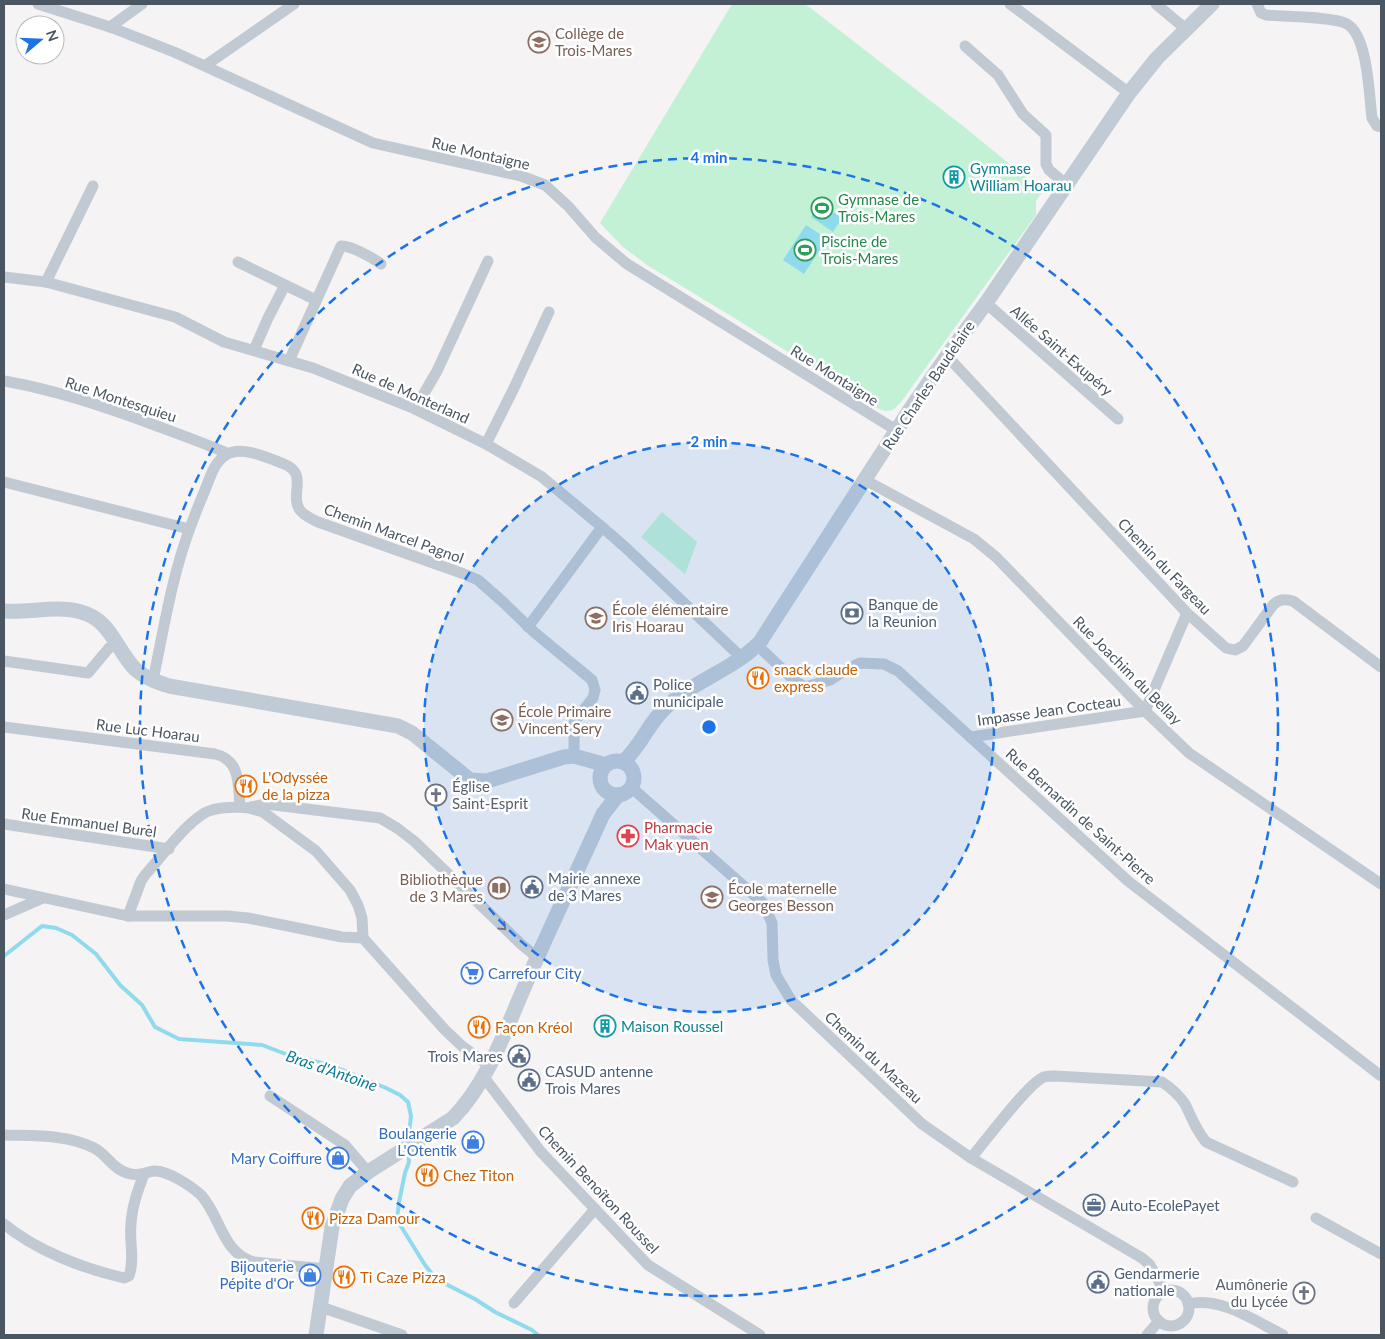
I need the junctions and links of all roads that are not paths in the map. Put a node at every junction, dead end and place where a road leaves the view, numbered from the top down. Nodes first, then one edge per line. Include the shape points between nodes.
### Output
1 (38, 4) edge
2 (142, 4) edge
3 (294, 4) edge
4 (1010, 4) edge
5 (1156, 4) edge
6 (1212, 4) edge
7 (1257, 4) edge
8 (110, 27) junction
9 (1187, 30) junction
10 (965, 46) dead end
11 (206, 65) junction
12 (1128, 93) junction
13 (1381, 128) edge
14 (1067, 185) junction
15 (93, 186) dead end
16 (488, 261) dead end
17 (238, 262) dead end
18 (381, 264) dead end
19 (4, 277) edge
20 (46, 282) junction
21 (285, 285) junction
22 (316, 300) junction
23 (986, 303) junction
24 (549, 312) dead end
25 (254, 350) junction
26 (947, 356) junction
27 (289, 361) junction
28 (4, 381) edge
29 (415, 409) junction
30 (1118, 419) dead end
31 (896, 430) junction
32 (486, 444) junction
33 (227, 454) junction
34 (865, 480) junction
35 (4, 482) edge
36 (602, 527) junction
37 (189, 529) junction
38 (4, 611) edge
39 (1187, 613) junction
40 (528, 627) junction
41 (117, 643) junction
42 (757, 645) junction
43 (742, 658) junction
44 (4, 661) edge
45 (1381, 667) edge
46 (153, 680) junction
47 (1145, 711) junction
48 (4, 727) edge
49 (971, 737) junction
50 (574, 756) junction
51 (629, 761) junction
52 (603, 770) junction
53 (632, 788) junction
54 (612, 793) junction
55 (244, 808) junction
56 (4, 824) edge
57 (169, 849) junction
58 (1377, 882) edge
59 (4, 889) edge
60 (43, 898) junction
61 (4, 915) edge
62 (128, 916) junction
63 (363, 938) junction
64 (537, 957) junction
65 (486, 1071) junction
66 (1381, 1076) edge
67 (270, 1096) dead end
68 (4, 1135) edge
69 (971, 1158) junction
70 (368, 1172) junction
71 (144, 1174) junction
72 (1293, 1182) dead end
73 (595, 1209) junction
74 (1316, 1218) dead end
75 (4, 1224) edge
76 (1381, 1254) edge
77 (326, 1269) junction
78 (1164, 1291) junction
79 (514, 1302) dead end
80 (1188, 1304) junction
81 (321, 1307) junction
82 (1159, 1321) junction
83 (316, 1335) edge
84 (402, 1335) edge
85 (760, 1335) edge
86 (1147, 1335) edge
87 (1283, 1335) edge

1 - 8 street, Rue Montaigne
2 - 8 street
3 - 11 street
4 - 12 street
5 - 9 street
6 - 9 main road, Rue Charles Baudelaire
7 - 13 street via 1261,13 1266,15 1337,20 1348,24 1361,42 1372,118
8 - 11 street, Rue Montaigne
9 - 12 main road, Rue Charles Baudelaire via 1157,58
10 - 14 street via 998,75 1023,114 1046,135 1046,164
11 - 31 street, Rue Montaigne via 373,143 521,176 545,185 596,238 627,264
12 - 14 main road, Rue Charles Baudelaire
14 - 23 main road, Rue Charles Baudelaire
15 - 20 street
16 - 29 street via 437,371
17 - 21 street
18 - 22 street via 341,246
19 - 20 street, Rue de Monterland
20 - 25 street, Rue de Monterland via 174,317 224,342
21 - 22 street
21 - 25 street
22 - 27 street
23 - 26 main road, Rue Charles Baudelaire
23 - 30 street, Allée Saint-Exupéry
24 - 32 street
25 - 27 street, Rue de Monterland
26 - 31 main road, Rue Charles Baudelaire
26 - 39 street, Chemin du Fargeau
27 - 29 street, Rue de Monterland
28 - 33 street, Rue Montesquieu via 114,410
29 - 32 street, Rue de Monterland
31 - 34 main road, Rue Charles Baudelaire
32 - 36 street, Rue de Monterland via 542,477
33 - 37 street via 215,466
33 - 40 street, Chemin Marcel Pagnol via 244,451 285,464 297,479 296,501 301,512 318,522 478,580
34 - 42 main road, Rue Charles Baudelaire
34 - 47 street, Rue Joachim du Bellay via 974,539 996,556
35 - 37 street
36 - 40 street
36 - 43 street, Rue de Monterland
37 - 46 street via 176,569
38 - 41 main road via 68,609 82,612 106,626
39 - 45 street, Chemin du Fargeau via 1226,648 1235,650 1243,646 1273,605 1282,600 1293,601
39 - 47 street
40 - 50 street, Chemin Marcel Pagnol via 592,680 593,698 574,722
41 - 44 street via 108,648 88,673
41 - 46 main road via 135,668
42 - 43 main road, Rue Charles Baudelaire
42 - 49 street, Rue Bernardin de Saint-Pierre via 805,687 830,680 860,664 884,664 898,671
43 - 51 main road, Rue Charles Baudelaire via 666,707 652,722
46 - 50 main road via 169,686 398,726 476,782
47 - 49 street, Impasse Jean Cocteau
47 - 58 street, Rue Joachim du Bellay via 1189,752
48 - 55 street, Rue Luc Hoarau via 222,755 230,760 236,772
49 - 66 street, Rue Bernardin de Saint-Pierre via 1128,881
50 - 52 main road via 591,761
51 - 52 main road via 617,761
51 - 53 main road via 634,777
52 - 54 main road via 602,786
53 - 54 main road via 628,792
53 - 69 street, Chemin du Mazeau via 763,902 774,934 776,975 791,1000 922,1124
54 - 64 main road
55 - 57 street via 204,813
55 - 63 street via 263,812 309,845 333,870 358,905
55 -> 64 street via 266,804 387,821 414,842
56 - 57 street, Rue Emmanuel Burel
57 - 62 street via 141,881
59 - 60 street
60 - 61 street
60 - 62 street
62 - 63 street via 227,916
63 - 65 street, Chemin Benoîton Roussel via 444,1030
64 - 65 main road
65 - 70 main road via 453,1118
65 - 73 street, Chemin Benoîton Roussel via 541,1152
67 - 70 street via 345,1145
68 - 71 street via 79,1142 96,1149 122,1171
69 - 72 street via 1012,1108 1044,1077 1162,1082 1184,1103 1196,1130 1206,1142
69 - 78 street, Chemin du Mazeau via 1142,1258 1150,1264
70 - 77 main road via 350,1186 335,1214
71 - 75 street via 130,1226 131,1270 124,1278 39,1247
71 - 77 street via 164,1172 200,1195 213,1212 227,1242 244,1259
73 - 79 street
73 - 85 street, Chemin Benoîton Roussel via 648,1265
74 - 76 street
77 - 81 main road
78 - 80 street via 1179,1292
78 - 82 street via 1154,1302 1154,1313
80 - 82 street via 1187,1316 1180,1323 1171,1326
80 - 87 street via 1212,1302
81 - 83 main road
81 - 84 street
82 - 86 street

